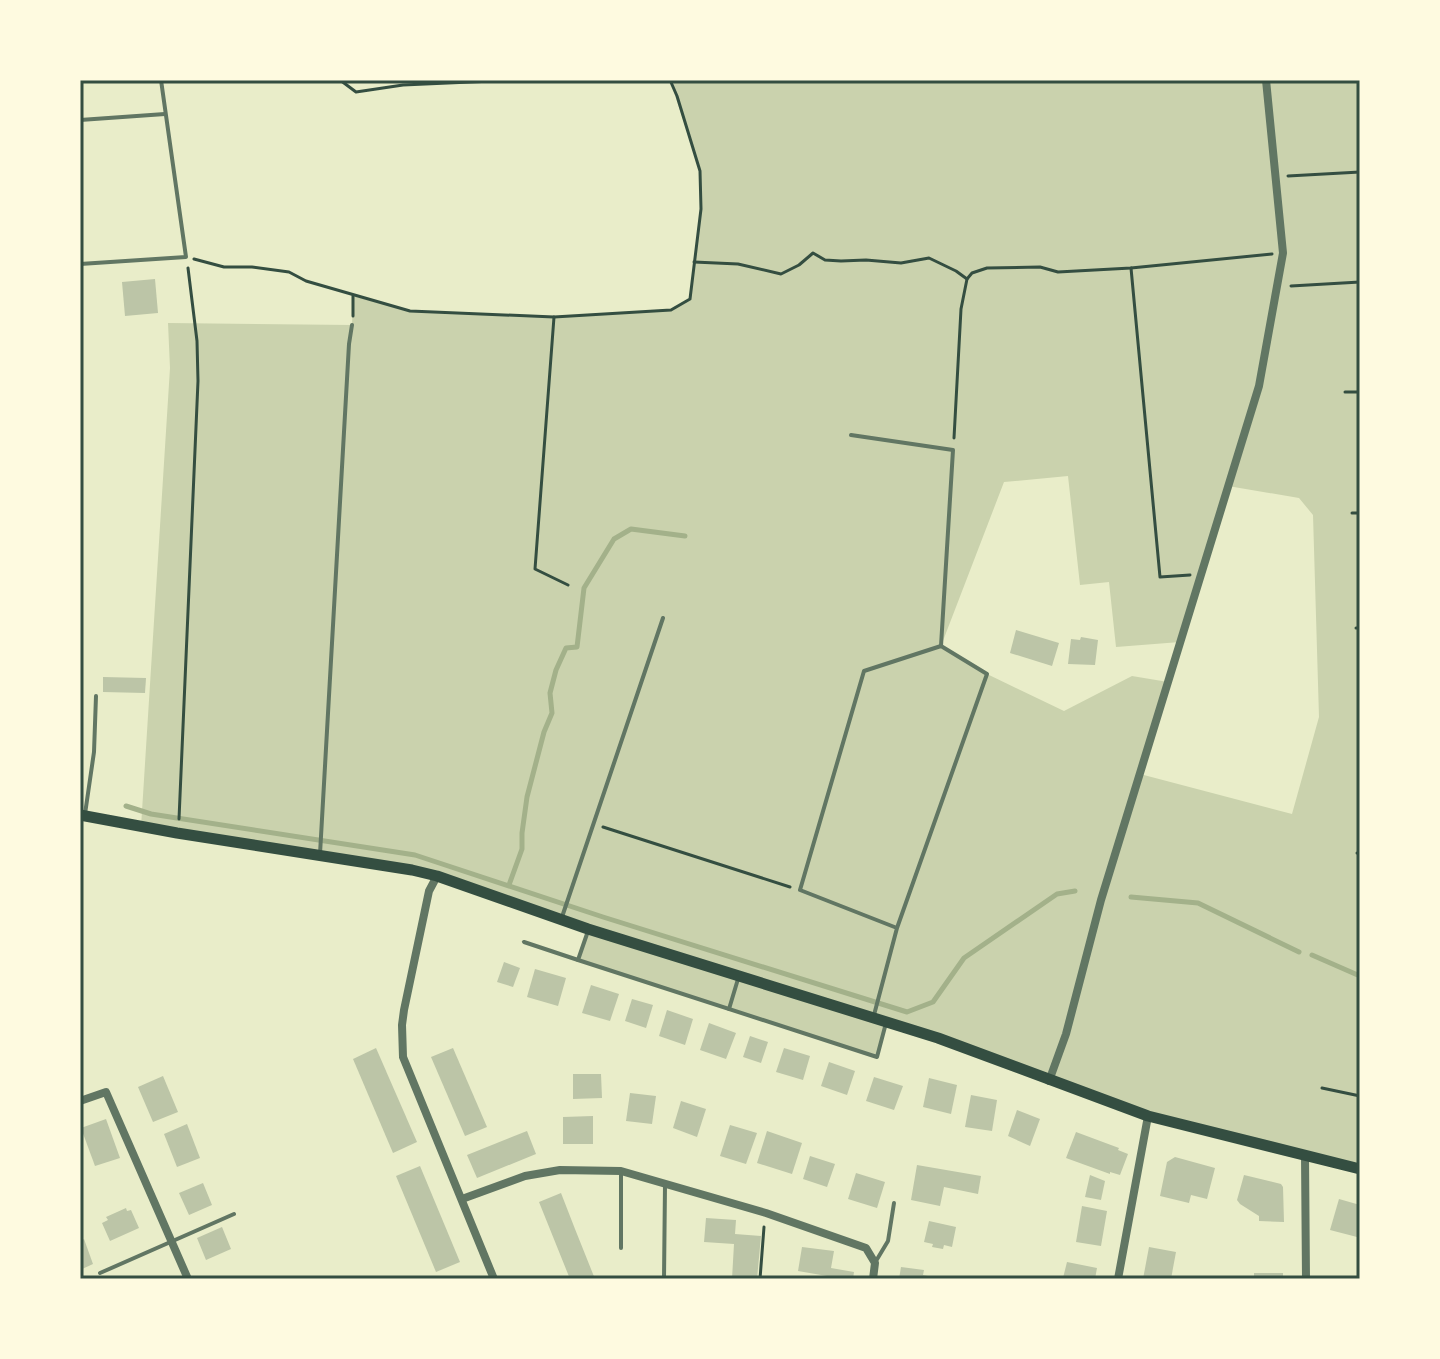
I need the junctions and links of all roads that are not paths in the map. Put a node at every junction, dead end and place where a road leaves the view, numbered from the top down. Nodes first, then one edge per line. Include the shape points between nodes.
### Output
1 (161, 80) edge
2 (1266, 80) edge
3 (165, 114) junction
4 (80, 120) edge
5 (80, 264) edge
6 (352, 325) road end
7 (851, 435) dead end
8 (663, 618) dead end
9 (941, 646) junction
10 (96, 696) dead end
11 (82, 816) edge
12 (320, 852) junction
13 (437, 876) junction
14 (562, 915) junction
15 (897, 928) junction
16 (588, 929) junction
17 (524, 942) dead end
18 (578, 960) junction
19 (739, 976) junction
20 (729, 1009) junction
21 (875, 1012) junction
22 (886, 1021) junction
23 (1049, 1081) junction
24 (80, 1101) edge
25 (1148, 1116) junction
26 (1305, 1155) junction
27 (1360, 1169) edge
28 (621, 1171) junction
29 (665, 1182) junction
30 (462, 1199) junction
31 (894, 1203) dead end
32 (234, 1214) dead end
33 (171, 1242) junction
34 (621, 1248) dead end
35 (875, 1263) junction
36 (100, 1273) dead end
37 (188, 1279) edge
38 (494, 1279) edge
39 (664, 1279) edge
40 (873, 1279) edge
41 (1118, 1279) edge
42 (1306, 1279) edge

1 - 3 lane
2 - 23 street via 1283,253 1259,386
3 - 4 lane
3 - 5 lane via 186,257
6 - 12 lane
7 - 9 lane via 953,450
8 - 14 lane
9 - 15 lane via 987,674
9 - 15 lane via 864,671 800,890
10 - 11 lane via 94,752
11 - 12 main road
12 - 13 main road
13 - 14 main road
13 - 30 street via 429,891 401,1040 408,1074
14 - 16 main road
15 - 21 lane
16 - 18 lane
16 - 19 main road
17 - 18 lane
18 - 20 lane
19 - 20 lane
19 - 21 main road
20 - 22 lane via 877,1057
21 - 22 main road
22 - 23 main road
23 - 25 main road
24 - 33 street via 106,1092
25 - 26 main road
25 - 41 street
26 - 27 main road
26 - 42 street
28 - 29 street
28 - 30 street via 560,1170 525,1176
28 - 34 lane
29 - 35 street via 866,1248
29 - 39 lane
30 - 38 street
31 - 35 lane via 888,1241
32 - 33 lane
33 - 36 lane
33 - 37 street
35 - 40 street

